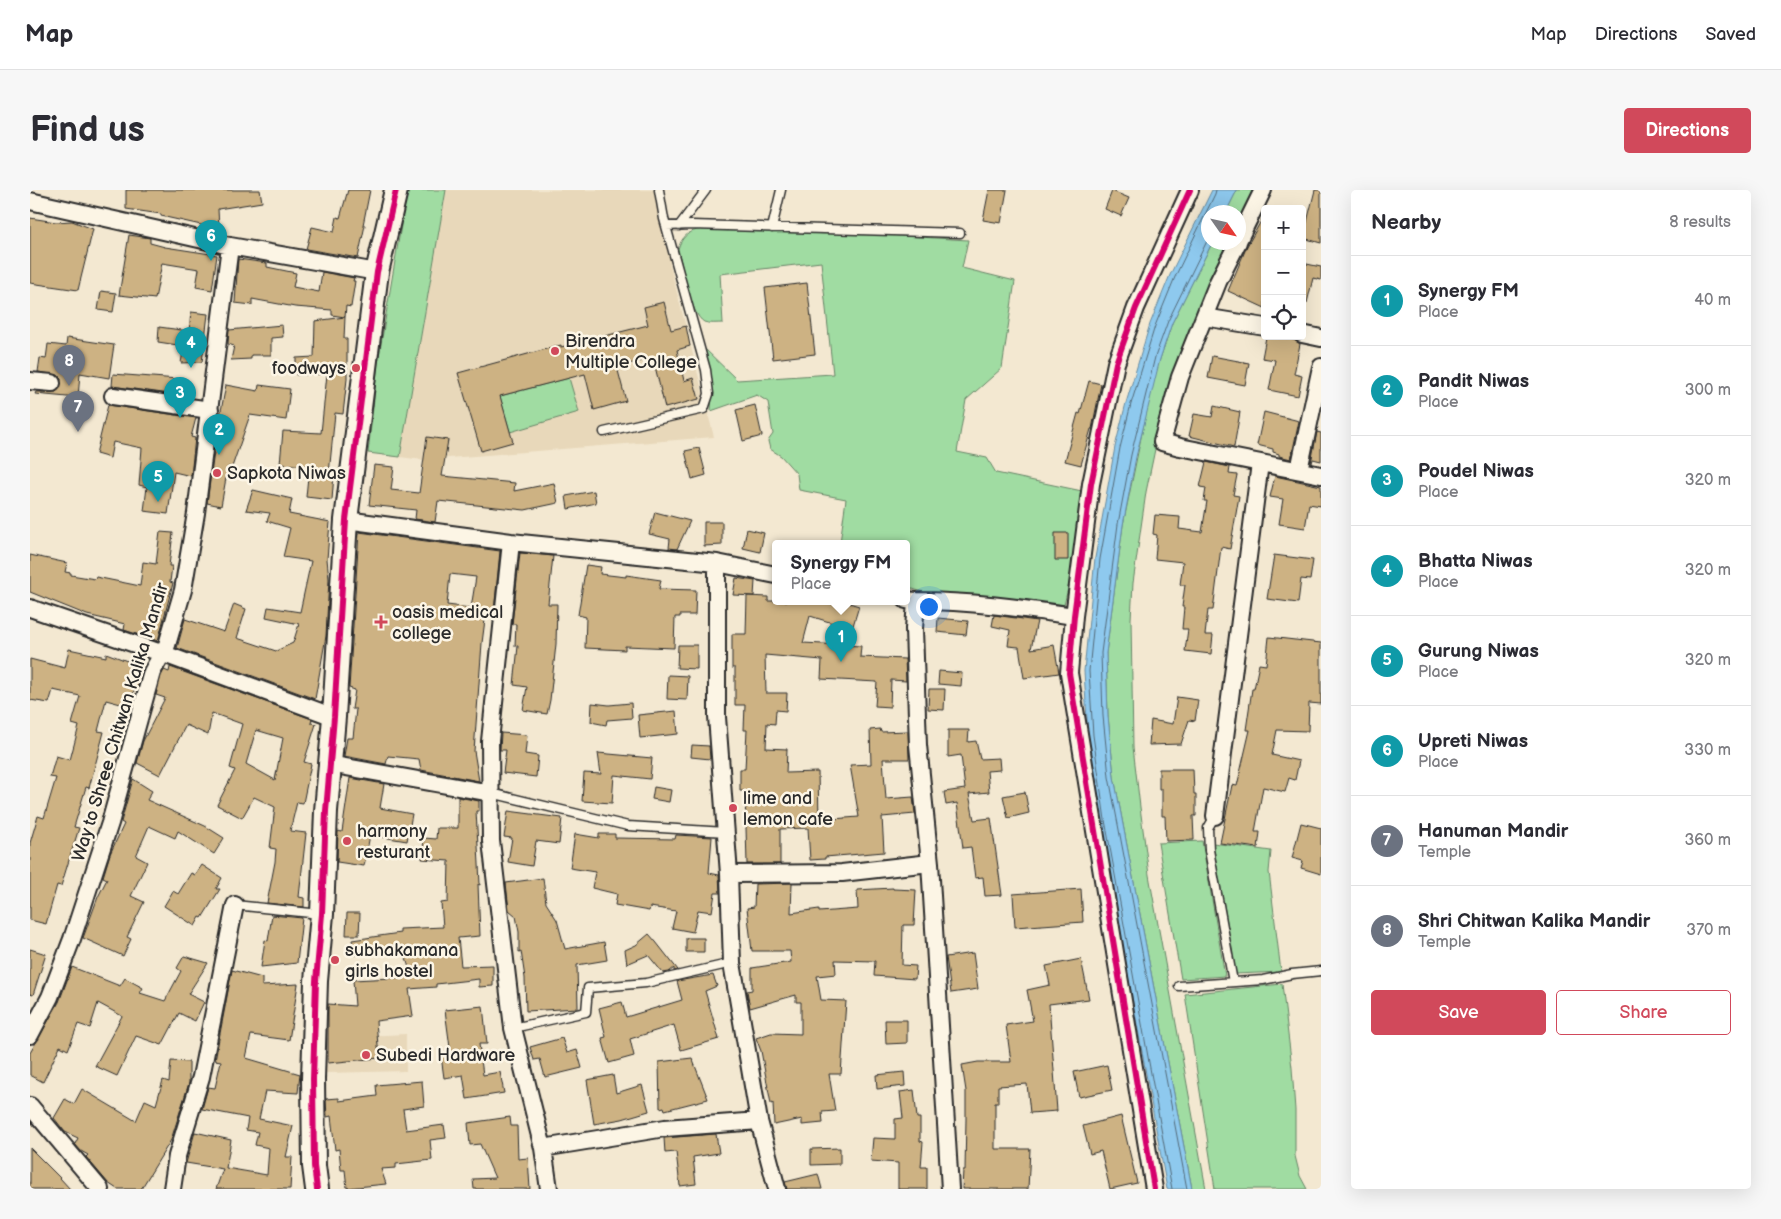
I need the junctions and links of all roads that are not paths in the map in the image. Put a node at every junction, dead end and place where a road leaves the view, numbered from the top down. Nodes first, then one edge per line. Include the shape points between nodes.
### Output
1 (396, 190) edge
2 (659, 190) edge
3 (706, 190) edge
4 (780, 190) edge
5 (1190, 190) edge
6 (1263, 190) edge
7 (30, 201) edge
8 (1246, 225) edge
9 (666, 226) junction
10 (679, 226) junction
11 (772, 228) junction
12 (960, 233) dead end
13 (230, 246) junction
14 (1234, 250) edge
15 (377, 272) junction
16 (1204, 316) junction
17 (1261, 326) edge
18 (1306, 335) edge
19 (1321, 338) edge
20 (1321, 368) edge
21 (30, 381) edge
22 (52, 383) dead end
23 (113, 396) dead end
24 (210, 410) junction
25 (604, 432) dead end
26 (1260, 463) junction
27 (1299, 470) junction
28 (1321, 474) edge
29 (346, 520) junction
30 (511, 542) junction
31 (717, 563) junction
32 (772, 574) edge
33 (911, 601) edge
34 (30, 608) edge
35 (1074, 616) junction
36 (164, 654) junction
37 (334, 717) junction
38 (329, 764) junction
39 (491, 793) junction
40 (1215, 816) joint
41 (726, 832) junction
42 (930, 863) junction
43 (729, 874) junction
44 (235, 905) joint
45 (322, 914) junction
46 (732, 963) junction
47 (1321, 971) edge
48 (1233, 982) junction
49 (1179, 986) dead end
50 (513, 1028) junction
51 (30, 1035) edge
52 (30, 1106) edge
53 (759, 1121) junction
54 (543, 1148) junction
55 (100, 1189) edge
56 (172, 1189) edge
57 (317, 1189) edge
58 (549, 1189) edge
59 (777, 1189) edge
60 (950, 1189) edge
61 (1154, 1189) edge

1 - 15 street
2 - 9 lane
3 - 10 lane
4 - 11 lane
5 - 35 street via 1136,308 1116,363 1091,484
6 - 8 street
7 - 13 street
9 - 10 lane
9 - 25 lane via 706,370 709,394 704,409
10 - 11 lane
11 - 12 lane
13 - 15 street
13 - 24 street, Way to Shree Chitwan Kalika Mandir
14 - 16 street
15 - 29 street
16 - 17 street
16 - 26 street via 1180,377 1162,442
18 - 19 street
20 - 27 street
21 - 22 street
23 - 24 street
24 - 36 street, Way to Shree Chitwan Kalika Mandir via 183,590
26 - 27 street
26 - 40 street
27 - 28 street
29 - 30 street
29 - 37 street
30 - 31 street
30 - 39 street via 490,741
31 - 32 street
31 - 41 street via 717,717
33 - 35 street via 1000,605
33 - 42 street via 918,745
34 - 36 street
35 - 61 street via 1069,673
36 - 37 street
36 - 51 street, Way to Shree Chitwan Kalika Mandir via 152,672 110,823 72,939 50,997
37 - 38 street
38 - 39 street
38 - 45 street
39 - 41 lane via 628,826
39 - 50 street via 492,841
40 - 48 lane via 1208,828 1209,850
41 - 43 street
42 - 43 street via 842,873
42 - 60 street
43 - 46 street
44 - 45 lane
44 - 56 street via 201,1077 177,1156
45 - 57 street via 313,1079
46 - 50 lane via 646,983 588,988 586,1012
46 - 53 street
47 - 48 lane
48 - 49 lane
50 - 54 street
52 - 55 street
53 - 54 street via 665,1128
53 - 59 street
54 - 58 street

